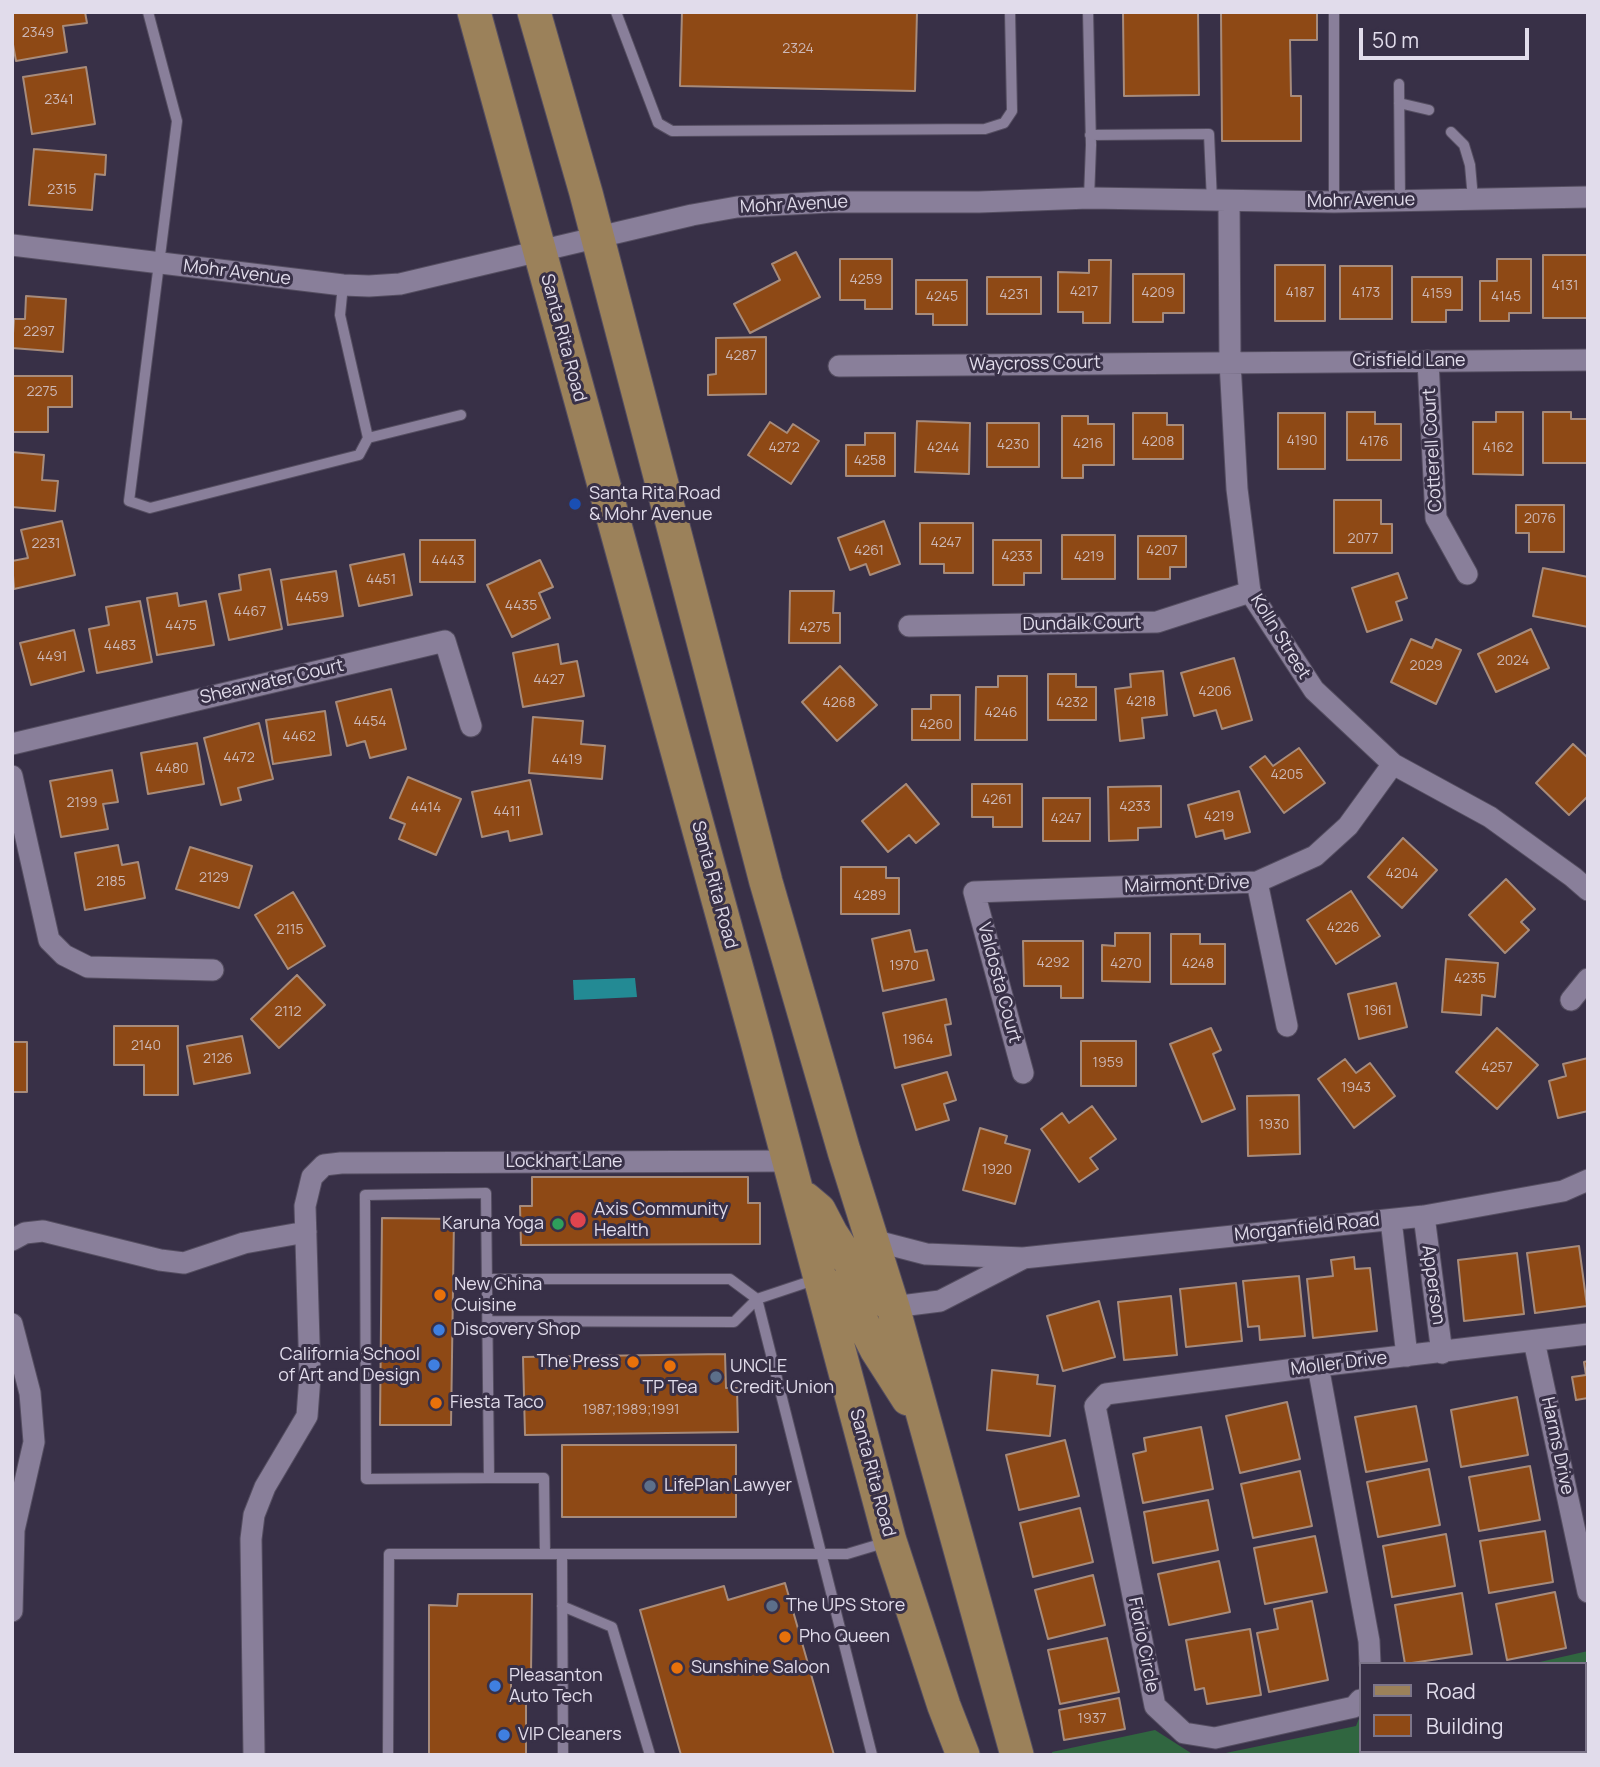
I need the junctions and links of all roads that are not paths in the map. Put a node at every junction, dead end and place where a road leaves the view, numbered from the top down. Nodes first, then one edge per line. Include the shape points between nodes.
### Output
1 (148, 12) edge
2 (474, 12) edge
3 (534, 12) edge
4 (616, 12) edge
5 (1010, 12) edge
6 (1087, 12) edge
7 (1334, 12) edge
8 (1399, 84) dead end
9 (1399, 103) junction
10 (1429, 110) dead end
11 (1451, 132) dead end
12 (1090, 135) junction
13 (1588, 197) edge
14 (1089, 198) junction
15 (1472, 199) junction
16 (1221, 201) junction
17 (1400, 201) junction
18 (1334, 202) junction
19 (597, 238) junction
20 (12, 245) edge
21 (540, 251) junction
22 (159, 263) junction
23 (343, 285) junction
24 (1588, 360) edge
25 (1428, 361) junction
26 (1230, 362) junction
27 (839, 366) dead end
28 (461, 415) dead end
29 (368, 438) junction
30 (1467, 574) dead end
31 (1250, 592) junction
32 (909, 626) dead end
33 (471, 726) dead end
34 (12, 744) edge
35 (1393, 764) junction
36 (12, 776) edge
37 (1583, 876) edge
38 (766, 882) junction
39 (1257, 882) junction
40 (974, 892) joint
41 (717, 897) junction
42 (213, 970) dead end
43 (1588, 979) edge
44 (1571, 1000) dead end
45 (1287, 1026) dead end
46 (1023, 1073) dead end
47 (791, 1174) junction
48 (1588, 1180) edge
49 (1424, 1216) junction
50 (1391, 1220) junction
51 (306, 1232) junction
52 (12, 1240) edge
53 (872, 1240) junction
54 (1023, 1258) junction
55 (488, 1279) junction
56 (820, 1279) junction
57 (757, 1299) junction
58 (893, 1307) junction
59 (489, 1321) junction
60 (12, 1324) edge
61 (1588, 1334) edge
62 (1534, 1341) junction
63 (1442, 1353) junction
64 (1407, 1356) junction
65 (1318, 1366) junction
66 (1095, 1406) joint
67 (926, 1427) junction
68 (489, 1478) junction
69 (890, 1541) junction
70 (545, 1554) junction
71 (562, 1554) junction
72 (820, 1555) junction
73 (1588, 1592) edge
74 (562, 1606) junction
75 (12, 1611) edge
76 (1370, 1662) edge
77 (1358, 1702) edge
78 (254, 1755) edge
79 (388, 1755) edge
80 (563, 1755) edge
81 (650, 1755) edge
82 (872, 1755) edge
83 (963, 1755) edge
84 (1017, 1755) edge

1 - 22 lane via 177,121
2 - 21 main road, Santa Rita Road
3 - 19 main road
4 - 5 lane via 659,123 672,131 686,131 985,130 1004,123 1012,110
6 - 12 lane
7 - 18 lane
8 - 9 lane
9 - 10 lane
9 - 17 lane
11 - 15 lane via 1464,145
12 - 14 lane
12 - 16 lane via 1209,134
13 - 15 street, Mohr Avenue
14 - 16 street, Mohr Avenue
14 - 19 street, Mohr Avenue via 737,207
15 - 17 street, Mohr Avenue
16 - 18 street, Mohr Avenue
16 - 26 street, Kolln Street
17 - 18 street, Mohr Avenue
19 - 21 street, Mohr Avenue
19 - 38 main road
20 - 22 street, Mohr Avenue
21 - 23 street, Mohr Avenue via 400,284
21 - 41 main road, Santa Rita Road
22 - 23 street, Mohr Avenue
22 - 29 lane via 129,501 150,508 346,458 359,454
23 - 29 lane via 340,315
24 - 25 street, Crisfield Lane
25 - 26 street, Crisfield Lane
25 - 30 street, Cotterell Court via 1436,518
26 - 27 street, Waycross Court
26 - 31 street, Kolln Street via 1237,489
28 - 29 lane
31 - 32 street, Dundalk Court via 1157,622
31 - 35 street, Kolln Street via 1314,690
33 - 34 street, Shearwater Court via 445,641
35 - 37 street, Kolln Street via 1490,817
35 - 39 street, Mairmont Drive via 1348,826 1315,856
36 - 42 street via 49,940 64,955 88,967
38 - 41 main road
38 - 53 main road
39 - 40 street, Mairmont Drive
39 - 45 street
40 - 46 street, Valdosta Court
41 - 47 main road, Santa Rita Road
43 - 44 street
47 - 51 street, Lockhart Lane via 324,1165 312,1178 305,1206
47 - 56 main road, Santa Rita Road
47 - 58 main road via 863,1282
48 - 49 street, Morganfield Road via 1563,1191
49 - 50 street, Morganfield Road
49 - 63 street, Apperson
50 - 54 street, Morganfield Road
50 - 64 street, Apperson
51 - 52 street via 244,1243 184,1263 43,1231
51 - 78 street via 307,1416 265,1487 251,1539
53 - 54 street, Morganfield Road via 926,1254
53 - 58 main road
54 - 58 street, Morganfield Road via 940,1301
55 - 57 lane via 730,1279
55 - 59 lane
55 - 68 lane via 486,1193 365,1195 366,1479
56 - 57 lane
56 - 67 main road via 856,1310
56 - 69 main road, Santa Rita Road
57 - 59 lane via 734,1322
57 - 72 lane
58 - 67 main road
59 - 68 lane
60 - 75 street via 30,1393 34,1442 14,1530
61 - 62 street, Moller Drive
62 - 63 street, Moller Drive
62 - 73 street, Harms Drive
63 - 64 street, Moller Drive
64 - 65 street, Moller Drive
65 - 66 street, Moller Drive via 1105,1394
65 - 76 street
66 - 77 street, Fiorio Circle via 1155,1706 1184,1733 1215,1738 1354,1707
67 - 84 main road
68 - 70 lane via 544,1478
69 - 72 lane via 847,1555
69 - 83 main road, Santa Rita Road
70 - 71 lane
70 - 79 lane via 389,1554
71 - 72 lane
71 - 74 lane
72 - 82 lane
74 - 80 lane
74 - 81 lane via 612,1627

